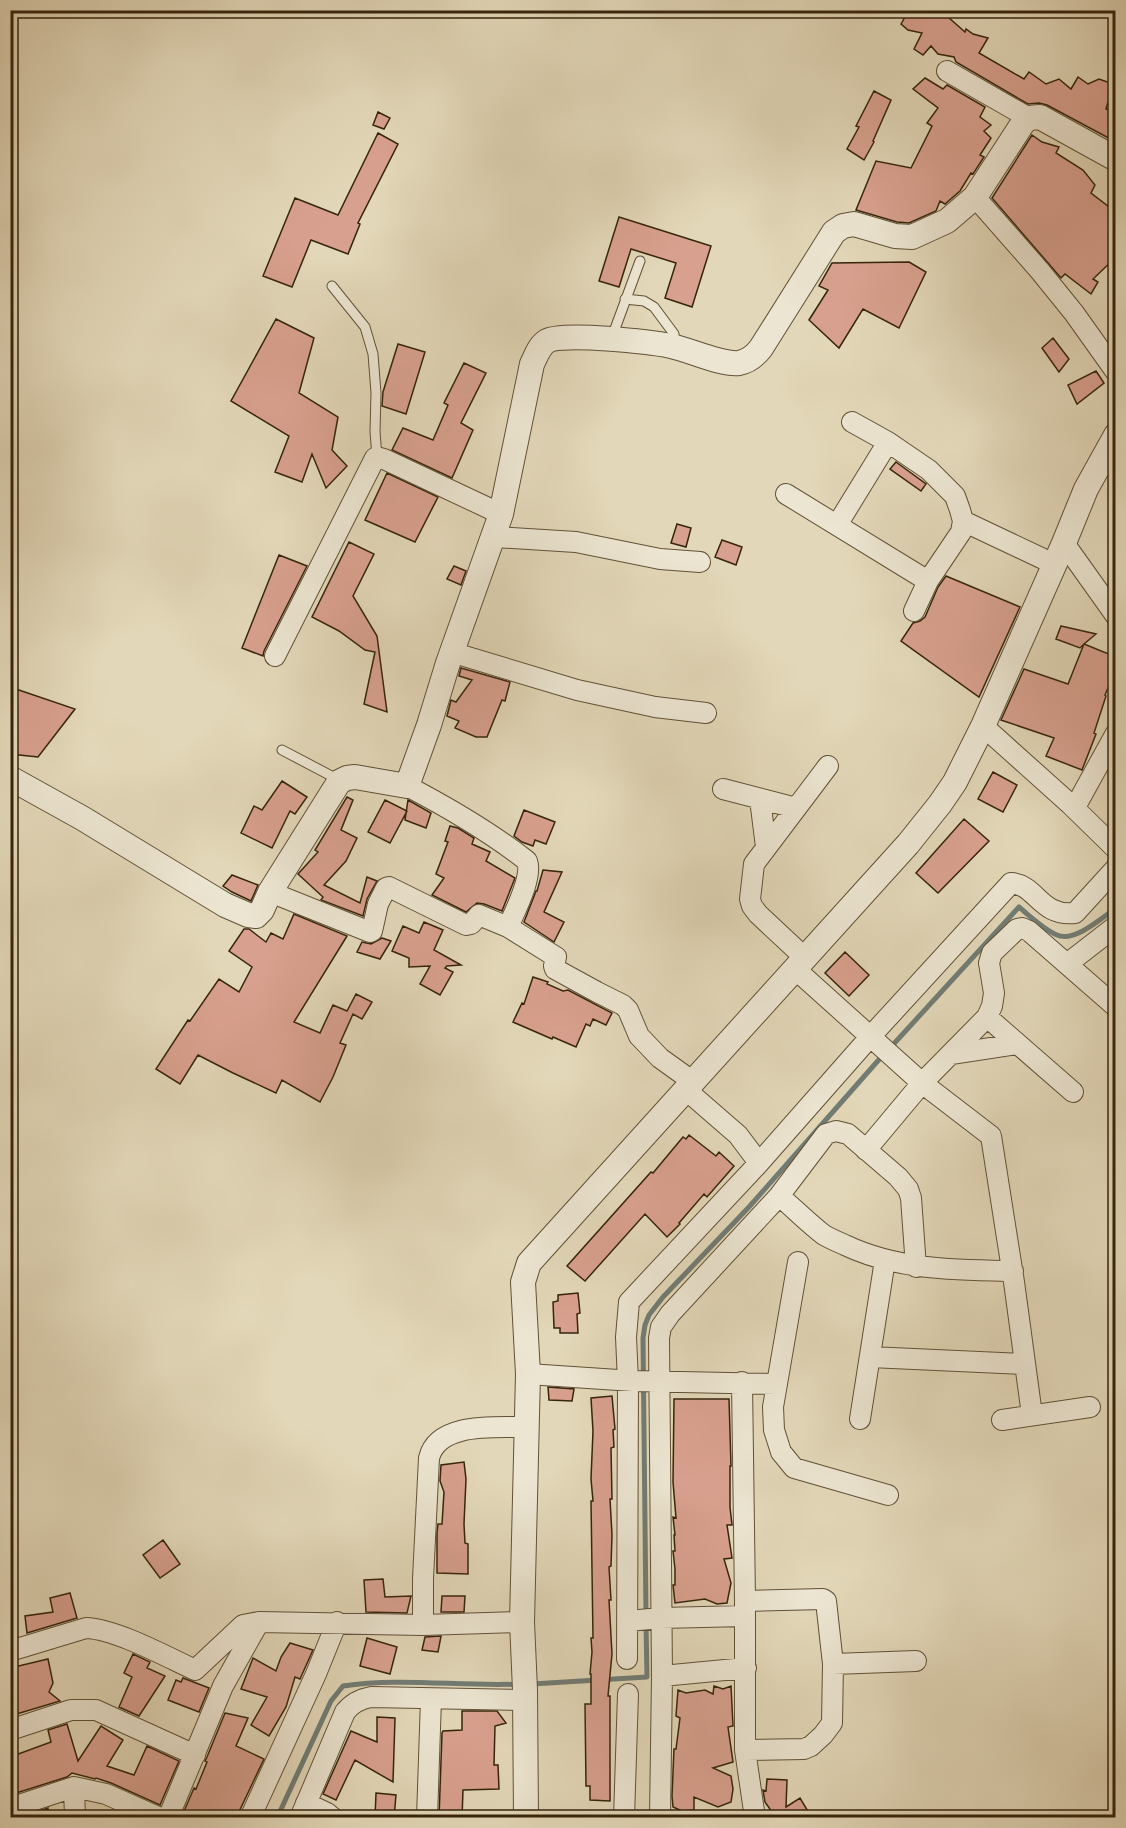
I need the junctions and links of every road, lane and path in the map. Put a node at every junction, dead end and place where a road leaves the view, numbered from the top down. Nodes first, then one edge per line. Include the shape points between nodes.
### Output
1 (947, 71) dead end
2 (1029, 118) junction
3 (1116, 159) edge
4 (975, 197) junction
5 (640, 261) dead end
6 (332, 286) dead end
7 (625, 299) junction
8 (611, 340) junction
9 (674, 347) junction
10 (1116, 372) edge
11 (852, 422) dead end
12 (1114, 438) edge
13 (888, 442) junction
14 (377, 457) junction
15 (786, 494) dead end
16 (963, 521) junction
17 (497, 525) junction
18 (837, 525) junction
19 (1059, 554) junction
20 (700, 562) dead end
21 (928, 581) junction
22 (914, 611) dead end
23 (1116, 616) edge
24 (452, 652) junction
25 (275, 656) dead end
26 (706, 713) dead end
27 (983, 726) junction
28 (1116, 733) edge
29 (282, 750) dead end
30 (828, 766) dead end
31 (10, 778) edge
32 (341, 781) junction
33 (407, 786) junction
34 (723, 789) dead end
35 (760, 799) junction
36 (1070, 804) junction
37 (796, 808) junction
38 (766, 847) junction
39 (1116, 849) edge
40 (1116, 868) edge
41 (270, 892) junction
42 (1032, 915) junction
43 (1116, 926) edge
44 (508, 927) junction
45 (799, 963) junction
46 (1067, 964) junction
47 (1116, 1007) edge
48 (987, 1017) junction
49 (1018, 1044) junction
50 (881, 1046) junction
51 (951, 1054) junction
52 (922, 1083) junction
53 (689, 1085) junction
54 (1073, 1092) dead end
55 (866, 1149) junction
56 (759, 1163) junction
57 (779, 1196) junction
58 (885, 1260) junction
59 (798, 1262) dead end
60 (916, 1266) junction
61 (1013, 1271) junction
62 (870, 1357) junction
63 (1025, 1364) junction
64 (528, 1374) junction
65 (643, 1381) junction
66 (742, 1382) junction
67 (776, 1384) junction
68 (1090, 1407) dead end
69 (1032, 1415) junction
70 (860, 1419) dead end
71 (1002, 1420) dead end
72 (527, 1427) junction
73 (888, 1495) dead end
74 (745, 1609) junction
75 (645, 1619) junction
76 (259, 1622) junction
77 (337, 1622) junction
78 (522, 1622) junction
79 (423, 1625) junction
80 (10, 1651) edge
81 (627, 1659) dead end
82 (916, 1661) dead end
83 (833, 1664) junction
84 (746, 1668) junction
85 (195, 1670) junction
86 (662, 1676) junction
87 (223, 1686) junction
88 (628, 1694) dead end
89 (525, 1696) junction
90 (431, 1699) junction
91 (10, 1730) edge
92 (745, 1750) junction
93 (195, 1755) junction
94 (74, 1787) junction
95 (10, 1808) edge
96 (303, 1810) edge
97 (75, 1818) edge
98 (160, 1818) edge
99 (168, 1818) edge
100 (250, 1818) edge
101 (333, 1818) edge
102 (427, 1818) edge
103 (526, 1818) edge
104 (624, 1818) edge
105 (660, 1818) edge
106 (755, 1818) edge

1 - 2 street
2 - 3 street via 1040,117
2 - 4 street
4 - 9 street via 947,221 912,237 854,224 838,228 752,358 730,363
4 - 10 street via 1040,271
5 - 7 lane
6 - 14 lane via 365,327 373,354
7 - 8 lane
7 - 9 lane via 654,308 674,334
8 - 9 street
8 - 17 street via 566,337 548,340 541,347 532,364
11 - 13 street
12 - 19 street via 1086,489
13 - 16 street via 929,470 955,496
13 - 18 street
14 - 17 street
14 - 25 street
15 - 18 street
16 - 19 street
16 - 21 street via 956,541
17 - 20 street via 660,559
17 - 24 street
18 - 21 street
19 - 23 street
19 - 27 street
21 - 22 street
24 - 26 street via 577,690 654,707
24 - 33 street
27 - 36 street
27 - 45 street via 940,804
28 - 36 street via 1078,802
29 - 32 lane
30 - 37 street
31 - 41 street via 240,912 256,916
32 - 33 street via 356,777
32 - 41 street
33 - 44 street via 455,811 527,861 526,879
34 - 35 street
35 - 37 street
35 - 38 street
36 - 39 street
37 - 38 street
38 - 45 street via 754,864 750,899
40 - 42 street via 1075,913
41 - 44 street via 370,932 382,893 389,887 466,925 479,915
42 - 46 street via 1029,931
42 - 48 street via 992,953 989,963 994,993
42 - 50 street via 1024,888 1011,884
43 - 46 street
44 - 53 street via 556,957 555,969 623,1005 639,1036
45 - 50 street
45 - 53 street
46 - 47 street
48 - 49 street
48 - 51 street
49 - 51 street
49 - 54 street
50 - 52 street
50 - 56 street
51 - 52 street
52 - 55 street
52 - 61 street via 991,1136
53 - 56 street via 738,1135
53 - 64 street via 529,1263 523,1282
55 - 57 street via 848,1134 826,1134
55 - 60 street via 908,1189
56 - 65 street via 629,1302 626,1337
57 - 58 street via 826,1236
57 - 65 street via 664,1322
58 - 60 street
58 - 62 street
59 - 67 street
60 - 61 street
61 - 63 street
62 - 63 street
62 - 70 street
63 - 69 street
64 - 65 street
64 - 72 street
65 - 66 street
65 - 75 street
65 - 75 street
66 - 67 street
66 - 74 street
67 - 73 street via 774,1430 781,1452 794,1468
68 - 69 street
69 - 71 street
72 - 78 street
72 - 79 street via 452,1433 431,1450
74 - 75 street
74 - 83 street via 823,1599
74 - 84 street
75 - 81 street
75 - 86 street
76 - 77 street
76 - 85 street via 243,1625
76 - 87 street
77 - 79 street
77 - 100 street
78 - 79 street
78 - 89 street
80 - 85 street via 86,1628 98,1629
82 - 83 street
83 - 92 street via 832,1722 824,1735 804,1749
84 - 86 street
84 - 92 street
85 - 87 street
86 - 105 street
87 - 93 street
88 - 104 street
89 - 90 street
89 - 103 street
90 - 96 street via 371,1697 350,1706
90 - 102 street
91 - 93 street via 70,1710 96,1710
92 - 106 street
93 - 99 street
94 - 95 street
94 - 97 street
94 - 98 street via 106,1794
96 - 101 street via 327,1813

